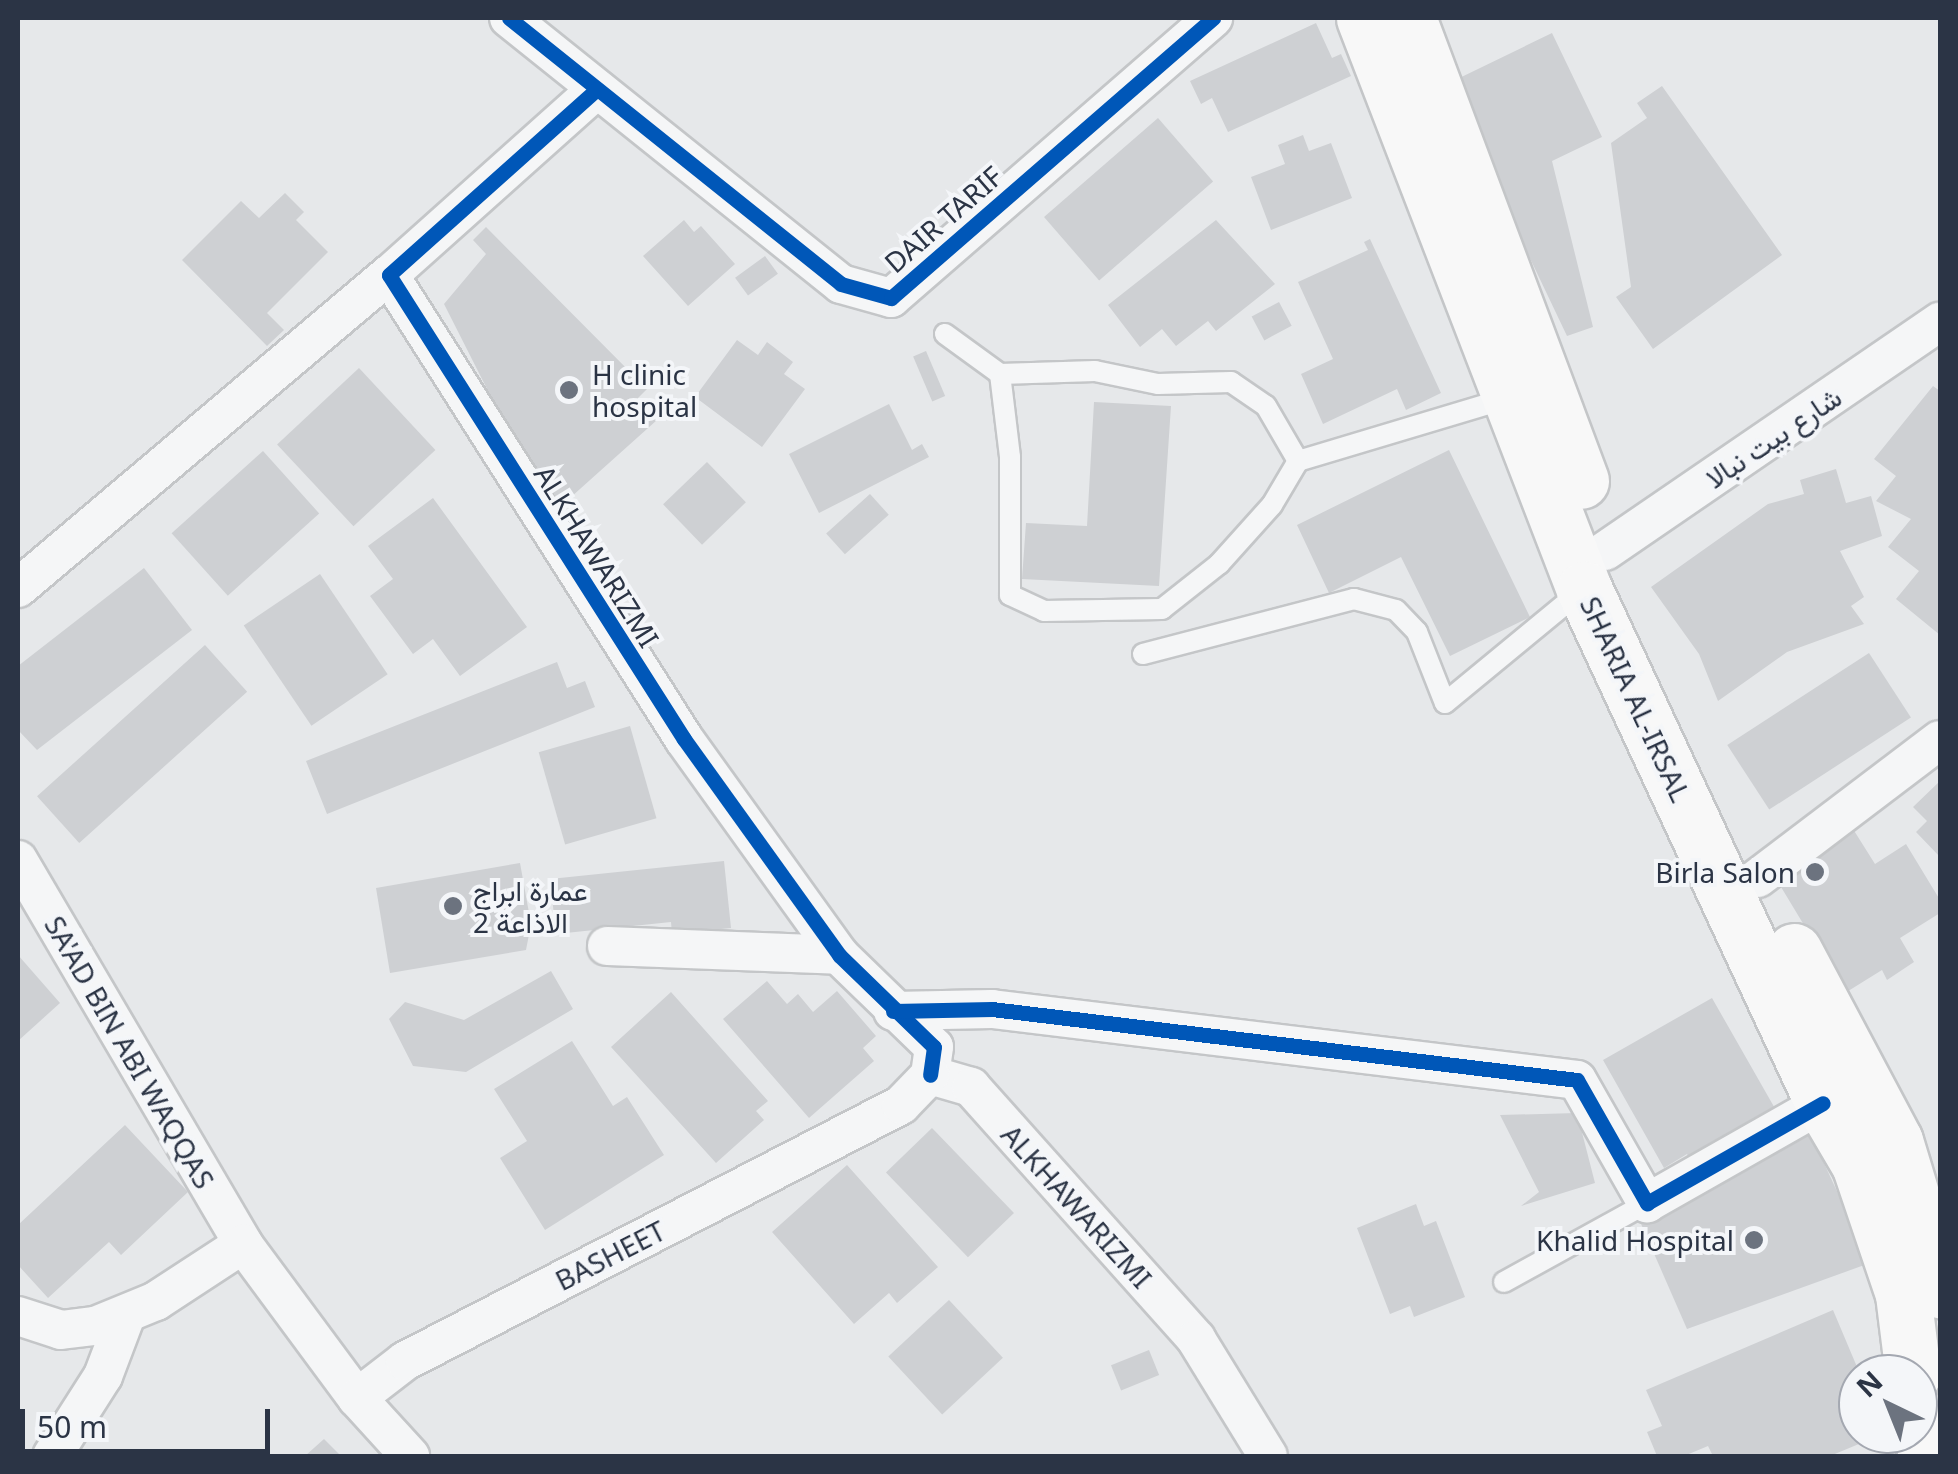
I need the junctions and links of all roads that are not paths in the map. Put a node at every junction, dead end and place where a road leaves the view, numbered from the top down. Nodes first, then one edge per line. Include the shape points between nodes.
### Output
1 (509, 18) edge
2 (1213, 18) edge
3 (1364, 18) edge
4 (1408, 18) edge
5 (597, 90) junction
6 (389, 275) junction
7 (1940, 322) edge
8 (945, 334) dead end
9 (1000, 374) junction
10 (1510, 397) junction
11 (1298, 461) junction
12 (1589, 570) junction
13 (18, 588) edge
14 (1143, 654) dead end
15 (1940, 740) edge
16 (18, 860) edge
17 (1758, 878) junction
18 (607, 946) dead end
19 (839, 956) junction
20 (893, 1011) junction
21 (930, 1074) junction
22 (1822, 1103) junction
23 (1647, 1203) junction
24 (243, 1244) junction
25 (1504, 1282) dead end
26 (1940, 1290) edge
27 (126, 1315) junction
28 (18, 1316) edge
29 (1910, 1354) edge
30 (357, 1398) junction
31 (52, 1456) edge
32 (410, 1456) edge
33 (1268, 1456) edge

1 - 5 street
2 - 5 street, DAIR TARIF via 891,298 840,284
3 - 10 main road, SHARIA AL-IRSAL
4 - 12 main road, SHARIA AL-IRSAL via 1509,276
5 - 6 street
6 - 13 street
6 - 19 street, ALKHAWARIZMI via 684,740
7 - 12 street, شارع بيت نبالا
8 - 9 lane
9 - 11 lane via 1095,372 1158,384 1232,382 1266,406
9 - 11 lane via 1010,457 1010,595 1044,610 1162,609 1219,564 1272,506
10 - 11 lane
10 - 12 main road, SHARIA AL-IRSAL
12 - 14 lane via 1445,703 1417,632 1396,610 1354,598
12 - 17 main road, SHARIA AL-IRSAL
12 - 22 main road, SHARIA AL-IRSAL
15 - 17 street
16 - 24 street, SA'AD BIN ABI WAQQAS
17 - 26 main road, SHARIA AL-IRSAL via 1895,1141
18 - 19 street
19 - 20 street, ALKHAWARIZMI
20 - 21 street, ALKHAWARIZMI via 934,1047
20 - 23 street via 992,1009 1577,1080
21 - 30 street, BASHEET via 901,1105 404,1361
21 - 33 street, ALKHAWARIZMI via 971,1087 1196,1339
22 - 23 street
22 - 29 main road, SHARIA AL-IRSAL via 1859,1164 1897,1276
23 - 25 lane
24 - 27 street
24 - 30 street, SA'AD BIN ABI WAQQAS
27 - 28 street via 61,1330
27 - 31 street via 103,1376
30 - 32 street

